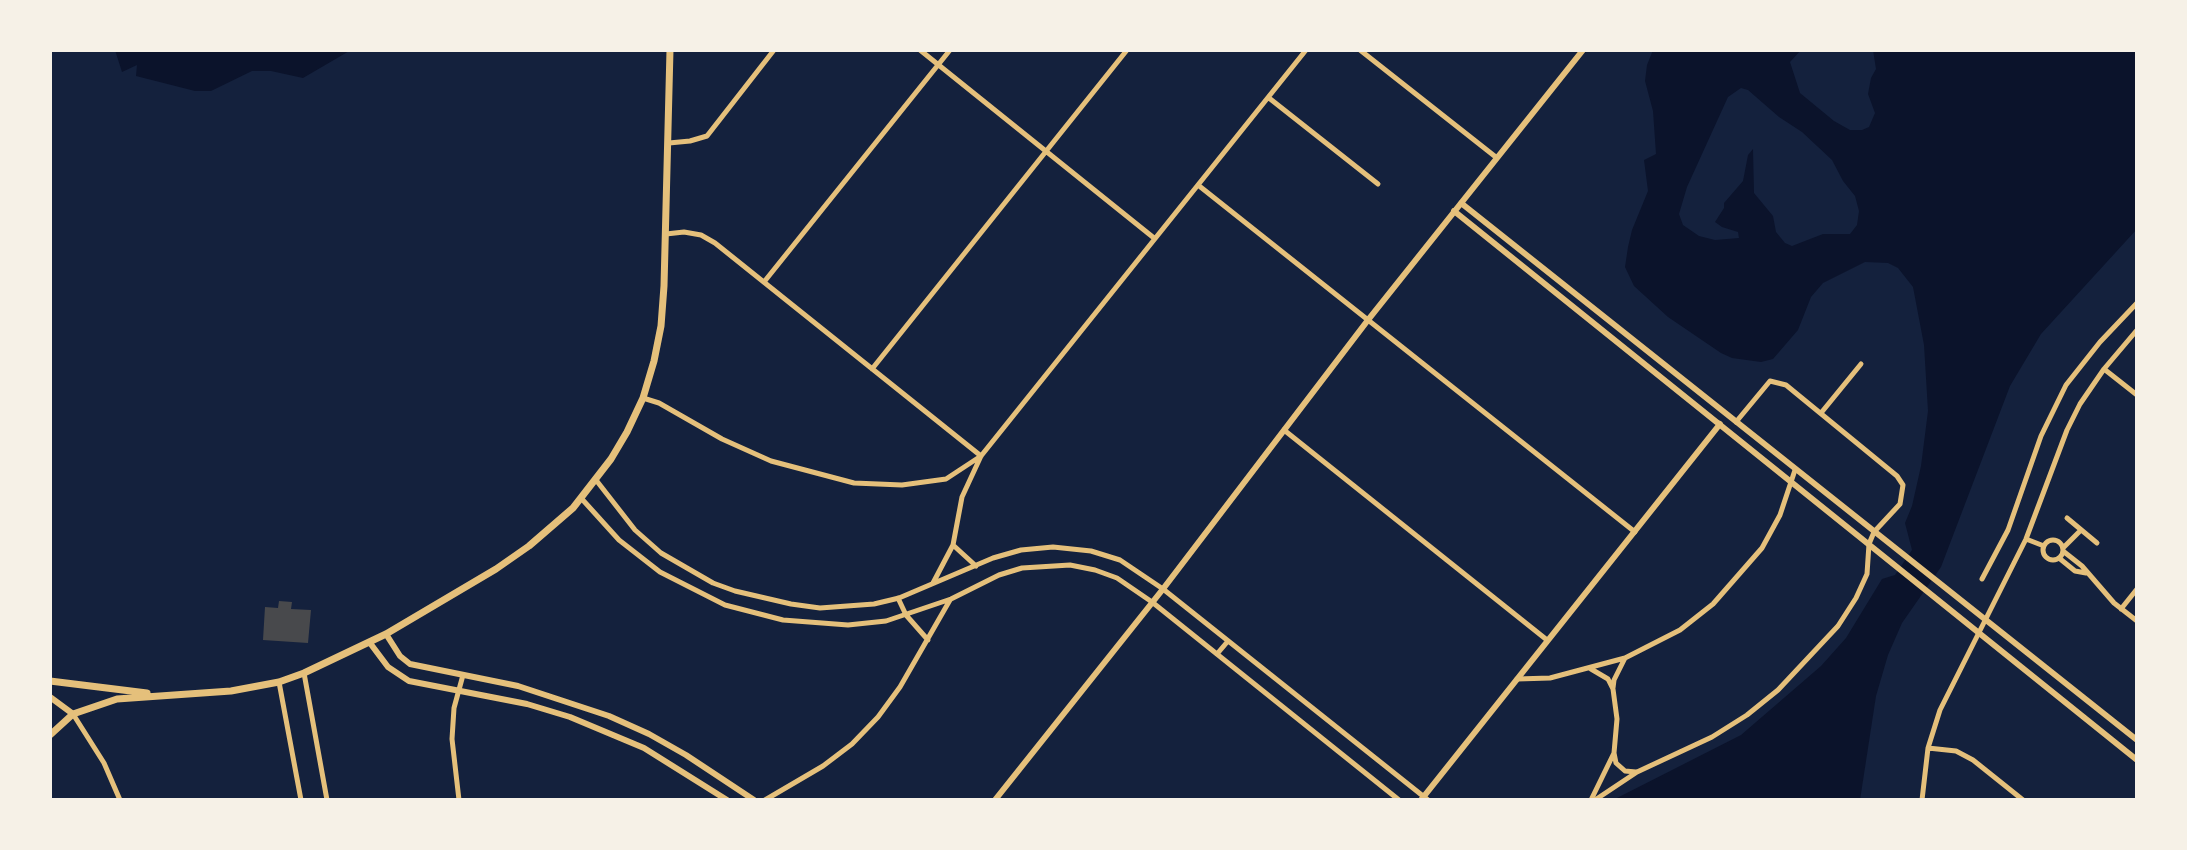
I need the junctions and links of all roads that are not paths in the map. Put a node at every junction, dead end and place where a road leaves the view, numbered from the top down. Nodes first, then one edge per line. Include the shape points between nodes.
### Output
1 (670, 50) edge
2 (774, 50) edge
3 (920, 50) edge
4 (950, 50) edge
5 (1127, 50) edge
6 (1306, 50) edge
7 (1360, 50) edge
8 (1583, 50) edge
9 (938, 64) junction
10 (1269, 98) junction
11 (669, 143) junction
12 (1046, 152) junction
13 (1497, 158) junction
14 (1378, 184) dead end
15 (1198, 185) junction
16 (1461, 203) junction
17 (1454, 211) junction
18 (666, 234) junction
19 (1154, 238) junction
20 (764, 282) junction
21 (2137, 303) edge
22 (1368, 320) junction
23 (2137, 330) edge
24 (1861, 364) dead end
25 (872, 369) junction
26 (2104, 369) junction
27 (2137, 395) edge
28 (643, 398) junction
29 (1821, 413) junction
30 (1727, 415) junction
31 (1736, 422) junction
32 (1720, 424) junction
33 (1284, 430) junction
34 (981, 456) junction
35 (1795, 470) junction
36 (596, 480) junction
37 (1791, 482) junction
38 (581, 498) junction
39 (2067, 518) dead end
40 (2081, 530) junction
41 (1635, 532) junction
42 (1874, 532) junction
43 (2026, 539) junction
44 (2097, 543) dead end
45 (1869, 544) junction
46 (953, 545) junction
47 (2044, 546) junction
48 (2063, 550) junction
49 (2059, 558) junction
50 (976, 566) junction
51 (2087, 573) junction
52 (1982, 579) dead end
53 (933, 583) junction
54 (1163, 589) junction
55 (2137, 589) edge
56 (898, 598) junction
57 (951, 599) junction
58 (1152, 602) junction
59 (2121, 609) junction
60 (906, 615) junction
61 (1984, 620) junction
62 (2137, 621) edge
63 (1978, 631) junction
64 (386, 634) junction
65 (928, 640) junction
66 (1547, 640) junction
67 (1228, 641) junction
68 (370, 643) junction
69 (1217, 654) junction
70 (1625, 658) junction
71 (1590, 669) junction
72 (304, 673) junction
73 (463, 674) junction
74 (1517, 679) junction
75 (50, 681) edge
76 (279, 682) junction
77 (458, 689) junction
78 (1613, 689) junction
79 (2074, 690) junction
80 (161, 695) junction
81 (50, 697) edge
82 (2065, 701) junction
83 (73, 714) junction
84 (50, 735) edge
85 (2137, 740) edge
86 (1928, 748) junction
87 (1614, 753) junction
88 (2137, 760) edge
89 (1637, 772) junction
90 (1424, 799) edge
91 (117, 800) edge
92 (301, 800) edge
93 (327, 800) edge
94 (459, 800) edge
95 (727, 800) edge
96 (754, 800) edge
97 (765, 800) edge
98 (995, 800) edge
99 (1399, 800) edge
100 (1593, 800) edge
101 (1922, 800) edge
102 (2023, 800) edge

1 - 11 main road
2 - 11 street via 707,136
3 - 9 street
4 - 9 street
5 - 12 street
6 - 10 street
7 - 13 street
8 - 13 street
9 - 12 street
9 - 20 street
10 - 14 street
10 - 15 street
11 - 18 main road
12 - 19 street
12 - 25 street
13 - 16 street
15 - 19 street
15 - 22 street
16 - 17 street
16 - 30 street
17 - 22 street
17 - 32 street
18 - 20 street via 701,235
18 - 28 main road via 661,326
19 - 34 street
20 - 25 street
21 - 52 street via 2066,385 2041,436 2008,530
22 - 33 street
22 - 41 street
23 - 26 street
24 - 29 street
25 - 34 street
26 - 27 street
26 - 43 street via 2067,430
28 - 34 street via 771,461 854,483 902,485 946,479
28 - 36 main road
29 - 31 street via 1786,385 1770,381
29 - 42 street via 1903,485 1900,504
30 - 31 street
30 - 32 street
31 - 35 street
32 - 37 street
32 - 41 street
33 - 54 street
33 - 66 street
34 - 46 street via 962,497
35 - 37 street
35 - 42 street
36 - 38 main road
36 - 56 street via 635,530 661,553 713,583 820,608
37 - 45 street
37 - 70 street via 1762,548 1739,577 1680,630
38 - 60 street via 639,557 725,605 820,624
38 - 64 main road via 529,546
39 - 40 street
40 - 44 street
40 - 48 street
41 - 66 street
42 - 45 street
42 - 61 street
43 - 47 street
43 - 61 street
45 - 63 street
45 - 89 street via 1867,574 1856,598 1778,690 1712,737
46 - 50 street
46 - 53 street
47 - 48 street via 2054,540
47 - 49 street via 2048,558
48 - 49 street
48 - 51 street
49 - 51 street
50 - 53 street
50 - 54 street via 1021,550 1091,551 1120,560
51 - 59 street
53 - 56 street
54 - 58 street
54 - 67 street
55 - 59 street
56 - 60 street
57 - 58 street via 999,575 1034,566 1070,565 1117,578
57 - 60 street
57 - 65 street
58 - 69 street
58 - 98 street
59 - 62 street
60 - 65 street
61 - 63 street
61 - 79 street
63 - 82 street
63 - 86 street
64 - 68 main road
64 - 73 street via 410,664
65 - 97 street via 893,697 852,744
66 - 74 street
67 - 69 street
67 - 90 street
68 - 72 main road
68 - 77 street via 397,675
69 - 99 street
70 - 71 street
70 - 78 street
71 - 74 street
71 - 78 street via 1608,679
72 - 76 main road
72 - 93 street
73 - 77 street
73 - 96 street via 609,716 686,755
74 - 90 street
75 - 80 main road
76 - 80 main road
76 - 92 street
77 - 94 street via 452,739
77 - 95 street via 527,704 608,732 675,765
78 - 87 street
79 - 82 street
79 - 85 street
80 - 83 main road via 117,699
81 - 83 street
82 - 88 street
83 - 84 main road
83 - 91 street via 104,763
86 - 101 street
86 - 102 street via 1956,751 1973,760
87 - 89 street via 1625,771
87 - 100 street
89 - 100 street

